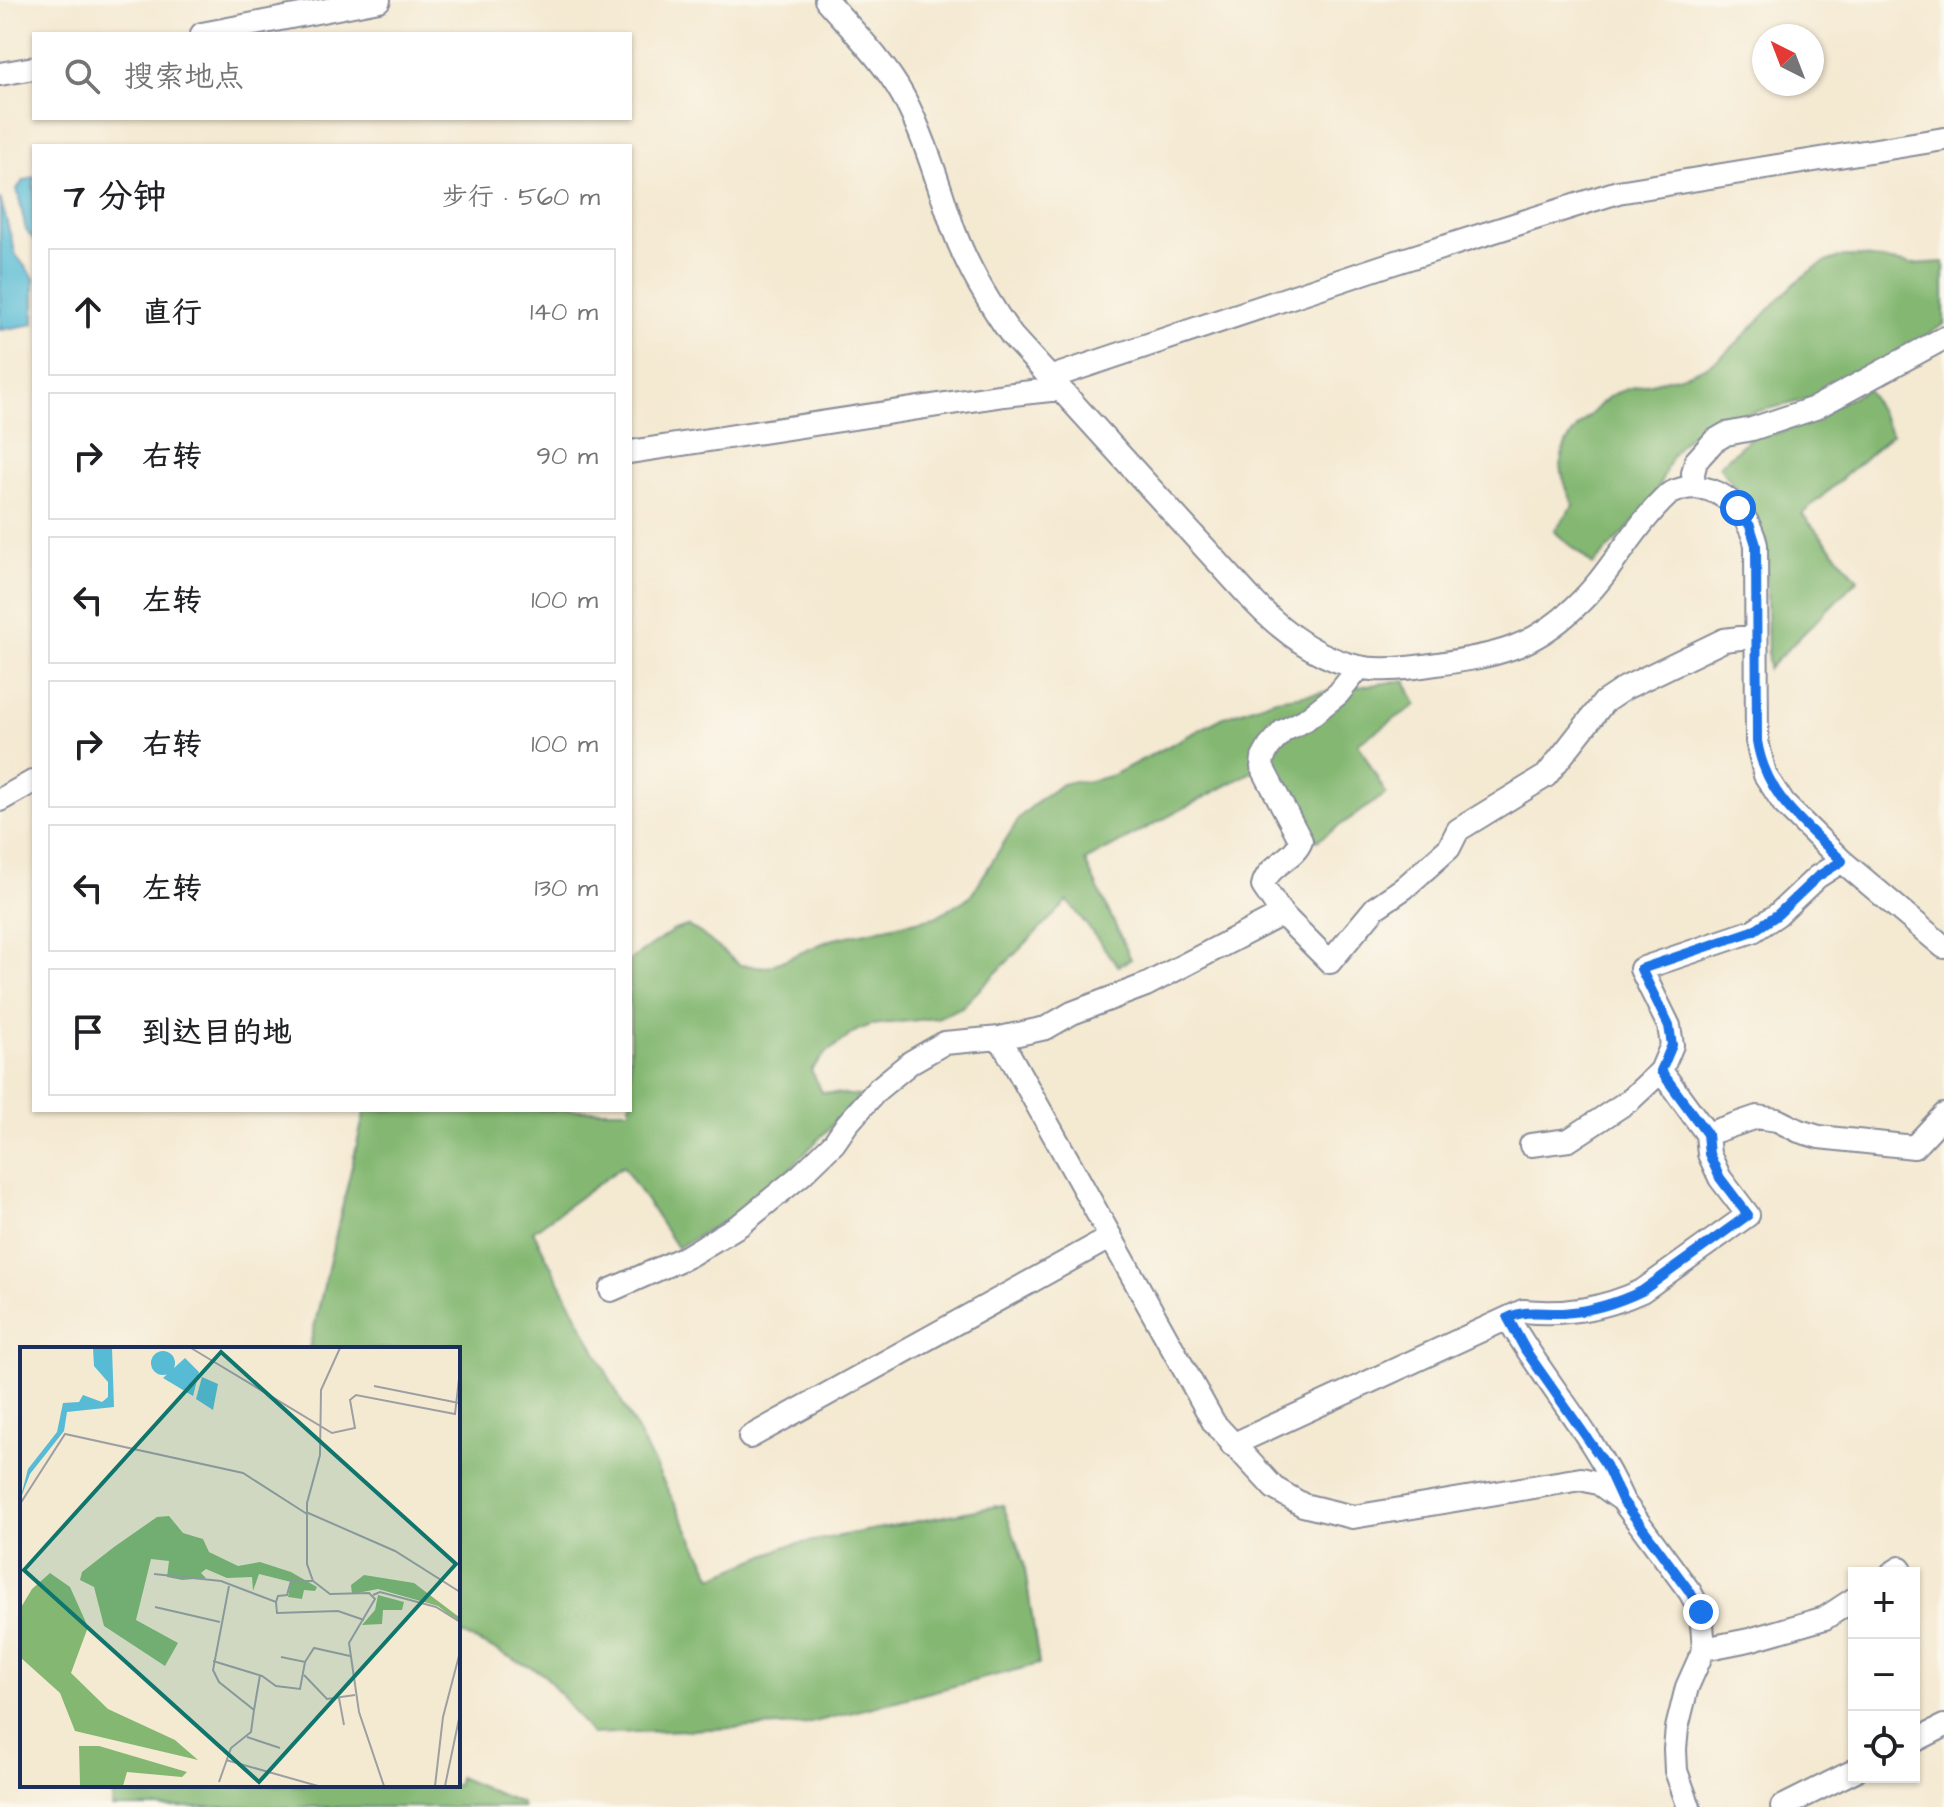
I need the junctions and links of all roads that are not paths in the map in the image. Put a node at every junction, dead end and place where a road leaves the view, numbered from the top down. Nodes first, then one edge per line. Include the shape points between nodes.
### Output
1 (379, 0) edge
2 (826, 0) edge
3 (212, 32) edge
4 (32, 68) edge
5 (0, 74) edge
6 (1944, 139) edge
7 (1944, 338) edge
8 (1055, 384) junction
9 (632, 452) edge
10 (1694, 487) junction
11 (1756, 636) junction
12 (1360, 667) junction
13 (32, 782) edge
14 (0, 800) edge
15 (1842, 861) junction
16 (1282, 914) junction
17 (1944, 947) edge
18 (1000, 1038) junction
19 (1661, 1071) junction
20 (1944, 1115) edge
21 (1707, 1134) junction
22 (1531, 1145) dead end
23 (1111, 1237) junction
24 (611, 1290) dead end
25 (1508, 1318) junction
26 (750, 1437) dead end
27 (1232, 1445) junction
28 (1622, 1500) junction
29 (1848, 1603) edge
30 (1704, 1649) junction
31 (1944, 1726) edge
32 (1920, 1738) edge
33 (1848, 1774) edge
34 (1689, 1807) edge
35 (1782, 1807) edge

1 - 3 street
2 - 8 street via 904,98 973,273 1012,336
4 - 5 street
6 - 8 street via 1618,192 1384,266
7 - 10 street via 1827,402 1714,441 1696,461
8 - 9 street
8 - 12 street via 1267,616 1310,648
10 - 11 street via 1731,501 1750,526 1757,555
10 - 12 street via 1662,501 1587,595 1529,640 1493,655 1409,668
11 - 15 street via 1757,741 1765,775 1784,804
11 - 16 street via 1724,640 1604,702 1546,776 1458,830 1449,848 1375,908 1330,962
12 - 16 street via 1338,694 1283,731 1263,758 1262,767 1301,841 1264,881
13 - 14 street
15 - 17 street
15 - 19 street via 1753,931 1641,969 1669,1026 1672,1045
16 - 18 street via 1146,985 1046,1028
18 - 23 street
18 - 24 street via 944,1043 911,1062 862,1106 801,1175 741,1224 688,1256
19 - 21 street
19 - 22 street via 1630,1100 1569,1140
20 - 21 street via 1914,1147 1819,1137 1757,1117
21 - 25 street via 1720,1178 1748,1215 1624,1300 1585,1311 1523,1311
23 - 26 street
23 - 27 street via 1214,1423
25 - 27 street
25 - 28 street via 1606,1465
27 - 28 street via 1274,1488 1303,1505 1353,1517 1581,1479 1598,1483
28 - 30 street via 1696,1602 1704,1624
29 - 30 street via 1825,1618
30 - 34 street via 1677,1728 1676,1771
31 - 32 street
33 - 35 street

